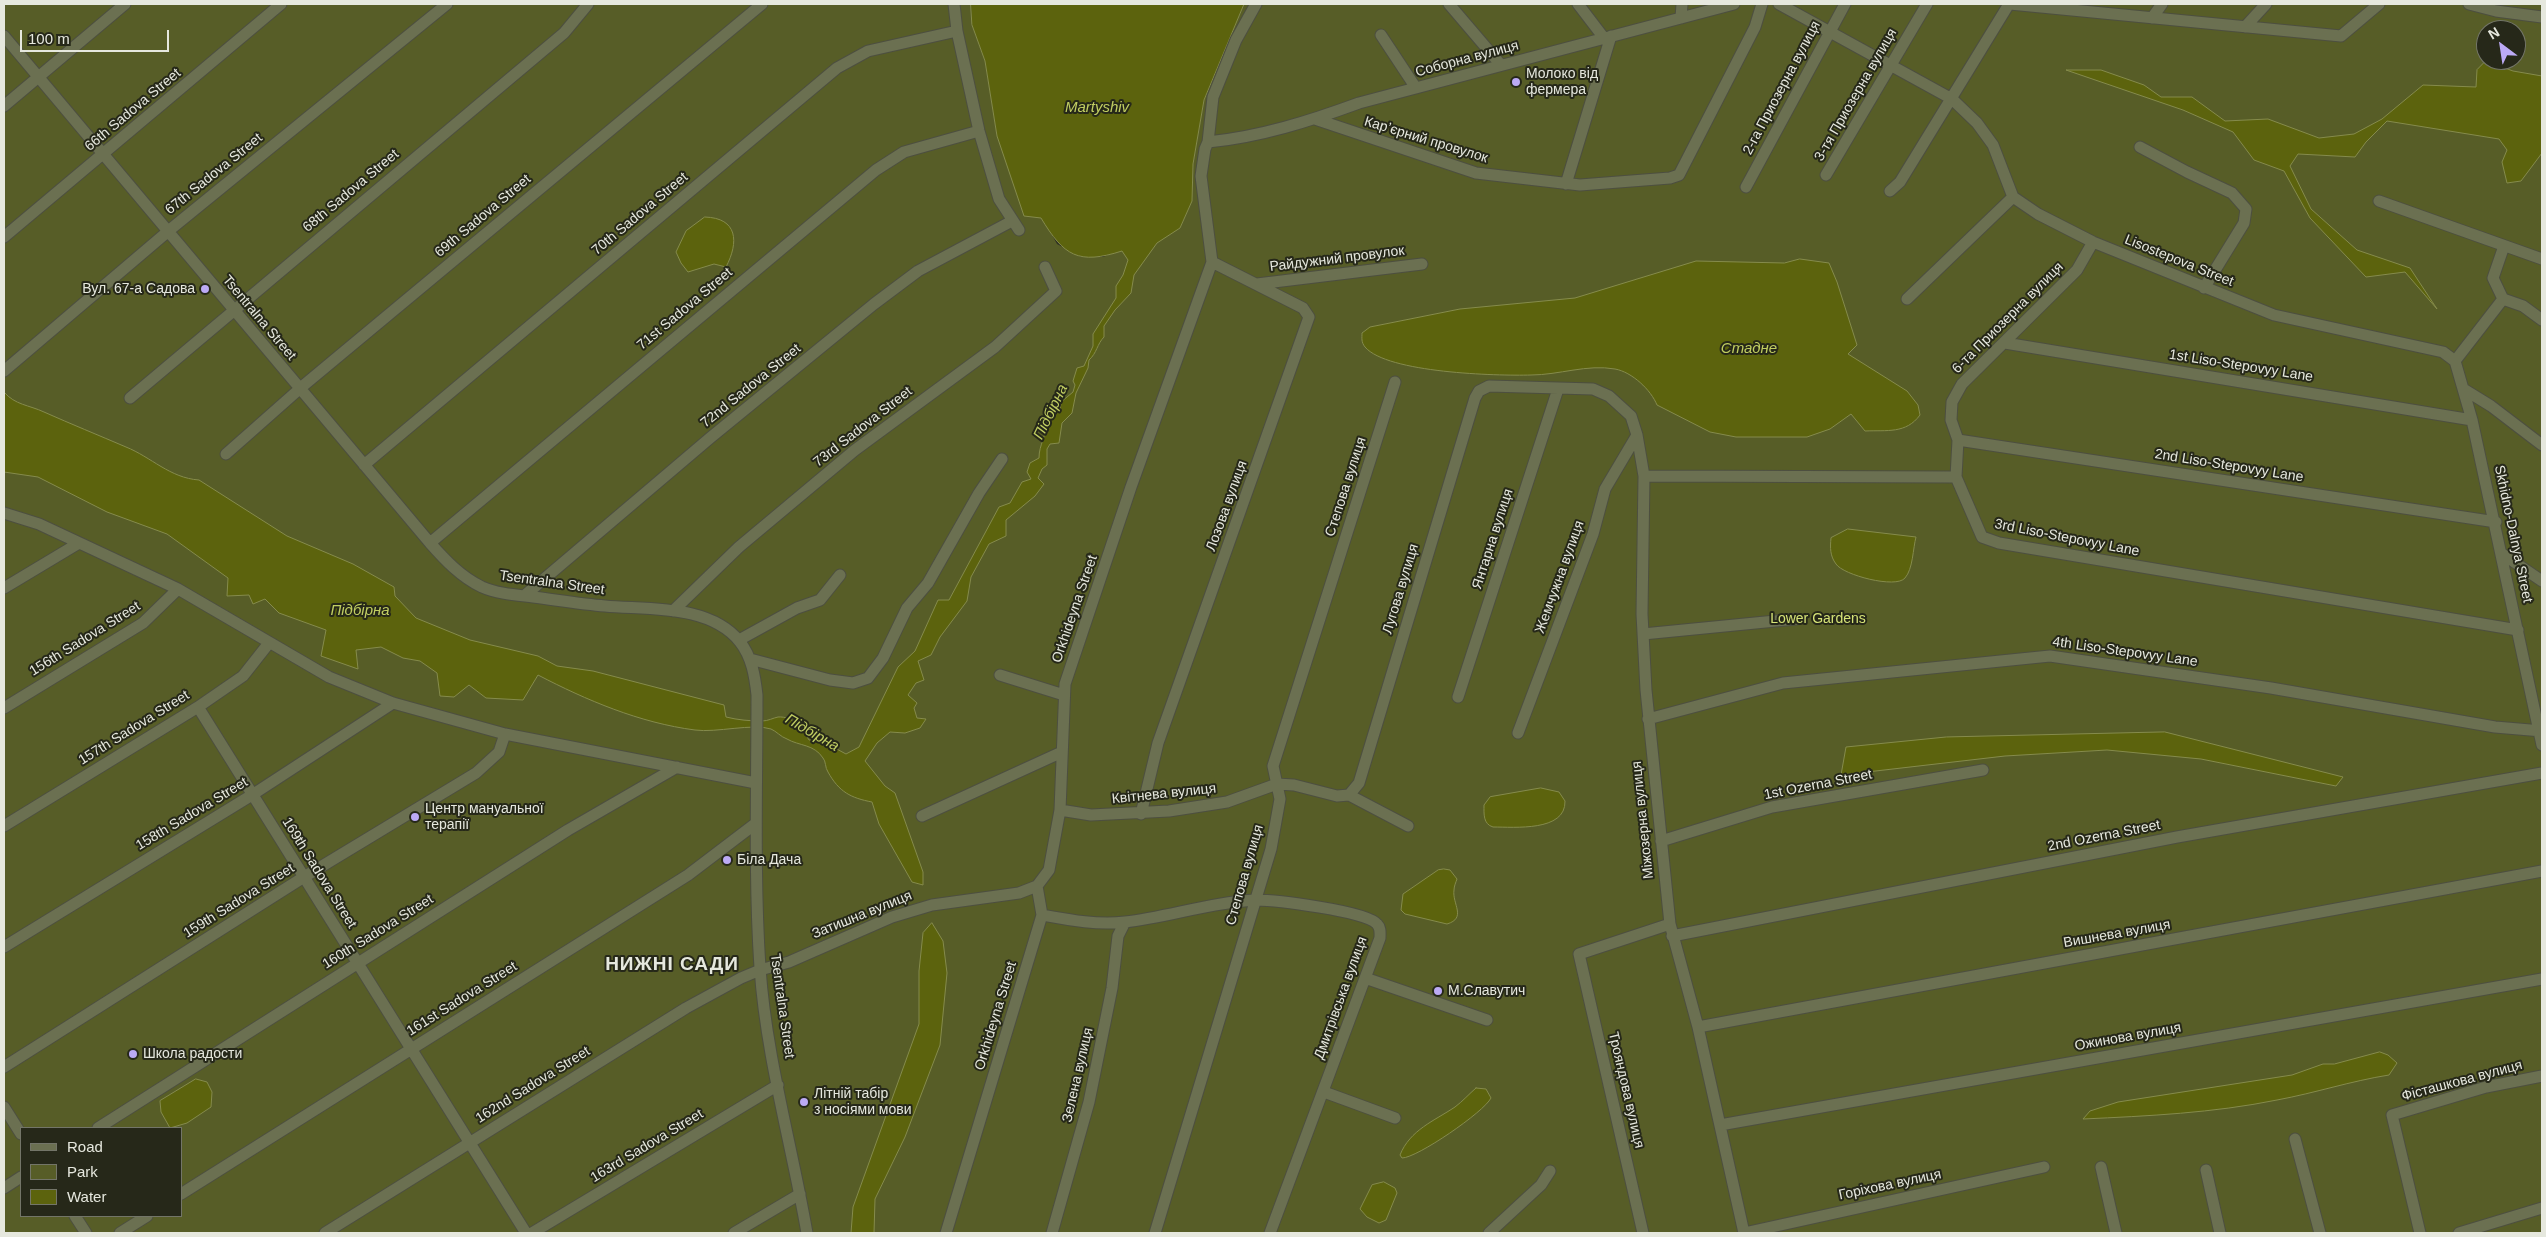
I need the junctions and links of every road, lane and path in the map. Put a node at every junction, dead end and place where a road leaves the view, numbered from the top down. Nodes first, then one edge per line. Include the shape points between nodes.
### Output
1 (126, 4) edge
2 (281, 4) edge
3 (447, 4) edge
4 (588, 4) edge
5 (762, 4) edge
6 (954, 4) edge
7 (1256, 4) edge
8 (1449, 4) edge
9 (1578, 4) edge
10 (1682, 4) edge
11 (1734, 4) edge
12 (1762, 4) edge
13 (1779, 4) edge
14 (1845, 4) edge
15 (1927, 4) edge
16 (2010, 4) edge
17 (2162, 4) edge
18 (2266, 4) edge
19 (2379, 4) edge
20 (2469, 4) edge
21 (2066, 6) edge
22 (2542, 17) edge
23 (1681, 18) junction
24 (2152, 18) junction
25 (2245, 27) junction
26 (957, 31) junction
27 (1829, 32) junction
28 (1381, 35) dead end
29 (4, 36) edge
30 (1608, 37) junction
31 (1501, 65) junction
32 (1890, 65) junction
33 (38, 77) junction
34 (1416, 88) junction
35 (1952, 99) junction
36 (4, 106) edge
37 (1315, 119) junction
38 (979, 131) junction
39 (1208, 142) junction
40 (2140, 146) dead end
41 (103, 156) junction
42 (1826, 175) dead end
43 (1566, 184) junction
44 (1746, 187) dead end
45 (1890, 192) dead end
46 (2013, 197) junction
47 (2379, 201) dead end
48 (167, 232) junction
49 (4, 237) edge
50 (2093, 242) junction
51 (2504, 246) junction
52 (2542, 259) edge
53 (1212, 262) junction
54 (1422, 264) dead end
55 (1044, 267) dead end
56 (1255, 284) junction
57 (2204, 288) junction
58 (1907, 299) dead end
59 (2503, 299) junction
60 (233, 310) junction
61 (2542, 320) edge
62 (2005, 342) junction
63 (2455, 360) junction
64 (4, 371) edge
65 (1395, 382) dead end
66 (300, 389) junction
67 (1558, 389) junction
68 (2465, 390) junction
69 (130, 398) dead end
70 (2472, 420) junction
71 (1637, 435) junction
72 (1958, 440) junction
73 (2542, 445) edge
74 (226, 454) dead end
75 (1002, 460) dead end
76 (364, 465) junction
77 (1644, 476) junction
78 (1956, 477) junction
79 (4, 513) edge
80 (2496, 522) junction
81 (79, 543) junction
82 (430, 543) junction
83 (2501, 553) junction
84 (840, 575) dead end
85 (2542, 581) edge
86 (4, 588) edge
87 (178, 589) junction
88 (524, 596) junction
89 (673, 611) junction
90 (1796, 619) dead end
91 (2518, 630) junction
92 (1643, 634) junction
93 (739, 640) junction
94 (268, 644) junction
95 (750, 659) junction
96 (1000, 675) dead end
97 (1064, 695) junction
98 (1458, 697) dead end
99 (392, 702) junction
100 (198, 707) junction
101 (4, 708) edge
102 (1648, 719) junction
103 (2541, 730) edge
104 (1518, 733) dead end
105 (505, 734) junction
106 (2542, 745) edge
107 (1062, 752) junction
108 (676, 767) junction
109 (1983, 770) dead end
110 (2542, 774) edge
111 (756, 783) junction
112 (1277, 784) junction
113 (1349, 794) junction
114 (252, 795) junction
115 (1060, 810) junction
116 (1141, 814) junction
117 (922, 816) dead end
118 (755, 824) junction
119 (4, 826) edge
120 (1408, 826) dead end
121 (1661, 841) junction
122 (2542, 871) edge
123 (304, 877) junction
124 (1037, 886) junction
125 (1254, 900) junction
126 (1042, 915) junction
127 (1124, 922) junction
128 (1671, 930) junction
129 (4, 947) edge
130 (1579, 954) joint
131 (357, 963) junction
132 (760, 970) junction
133 (1365, 978) junction
134 (2542, 979) edge
135 (1487, 1020) dead end
136 (1698, 1027) junction
137 (412, 1049) junction
138 (4, 1067) edge
139 (2542, 1076) edge
140 (778, 1085) junction
141 (1324, 1092) junction
142 (4, 1107) edge
143 (1395, 1118) dead end
144 (1720, 1125) junction
145 (100, 1127) edge
146 (20, 1132) edge
147 (2295, 1138) dead end
148 (470, 1141) junction
149 (2101, 1167) dead end
150 (2044, 1168) dead end
151 (2206, 1170) dead end
152 (1550, 1171) dead end
153 (20, 1178) edge
154 (4, 1188) edge
155 (182, 1193) edge
156 (800, 1194) junction
157 (2542, 1208) edge
158 (76, 1217) edge
159 (145, 1217) edge
160 (86, 1233) edge
161 (120, 1233) edge
162 (325, 1233) edge
163 (526, 1233) edge
164 (532, 1233) edge
165 (734, 1233) edge
166 (807, 1233) edge
167 (946, 1233) edge
168 (1052, 1233) edge
169 (1155, 1233) edge
170 (1270, 1233) edge
171 (1489, 1233) edge
172 (1643, 1233) edge
173 (1744, 1233) edge
174 (2116, 1233) edge
175 (2220, 1233) edge
176 (2320, 1233) edge
177 (2420, 1233) edge
178 (2459, 1233) edge

1 - 33 street
2 - 41 street, 66th Sadova Street
3 - 48 street, 67th Sadova Street
4 - 60 street, 68th Sadova Street via 564,33
5 - 66 street, 69th Sadova Street
6 - 26 street
7 - 39 street, Orkhideyna Street via 1236,40 1213,97
8 - 31 street
9 - 30 street
10 - 23 street
11 - 23 street, Соборна вулиця
12 - 43 street, Карʼєрний провулок via 1755,27 1679,176
13 - 27 street
14 - 27 street, 2-га Приозерна вулиця
15 - 32 street, 3-тя Приозерна вулиця
16 - 21 street
16 - 35 street
17 - 24 street
18 - 25 street
19 - 25 street via 2341,36
20 - 22 street
21 - 24 street
23 - 30 street, Соборна вулиця
24 - 25 street
26 - 38 street
26 - 76 street, 70th Sadova Street via 868,51 837,68
27 - 32 street
27 - 44 street, 2-га Приозерна вулиця
28 - 34 street
29 - 33 street, Tsentralna Street
30 - 31 street, Соборна вулиця
30 - 43 street
31 - 34 street, Соборна вулиця
32 - 35 street
32 - 42 street, 3-тя Приозерна вулиця
33 - 36 street
33 - 41 street, Tsentralna Street
34 - 37 street, Соборна вулиця
35 - 45 street via 1900,182
35 - 46 street via 1977,123 1993,145
37 - 39 street, Соборна вулиця via 1232,140
37 - 43 street, Карʼєрний провулок via 1476,173
38 - 82 street, 71st Sadova Street via 904,152 876,170
38 - 88 street, 72nd Sadova Street via 999,199 1015,225 918,271 882,298
39 - 53 street, Orkhideyna Street via 1204,149 1201,176
40 - 57 street via 2232,193 2246,209 2244,223
41 - 48 street, Tsentralna Street
41 - 49 street, 66th Sadova Street
46 - 50 street, Lisostepova Street via 2038,214
46 - 58 street
47 - 51 street
48 - 60 street, Tsentralna Street
48 - 64 street, 67th Sadova Street
50 - 57 street, Lisostepova Street
50 - 62 street, 6-та Приозерна вулиця via 2078,270
51 - 52 street
51 - 59 street via 2493,278
53 - 56 street, Лозова вулиця
53 - 97 street, Orkhideyna Street via 1131,487
54 - 56 street, Райдужний провулок
55 - 89 street, 73rd Sadova Street via 1056,291 1042,304 995,347 847,456 739,547
56 - 116 street, Лозова вулиця via 1303,308 1309,317 1158,743
57 - 63 street, Lisostepova Street via 2274,315 2443,352
59 - 61 street via 2522,306
59 - 63 street
60 - 66 street, Tsentralna Street
60 - 69 street, 68th Sadova Street
62 - 70 street, 1st Liso-Stepovyy Lane
62 - 72 street, 6-та Приозерна вулиця via 1962,384 1952,402 1951,420
63 - 68 street, Skhidno-Dalnya Street
65 - 112 street, Степова вулиця via 1273,766
66 - 74 street, 69th Sadova Street
66 - 76 street, Tsentralna Street
67 - 71 street, Міжозерна вулиця via 1592,389 1617,402 1631,416
67 - 98 street, Янтарна вулиця
67 - 113 street, Лугова вулиця via 1489,386 1479,391 1475,398 1359,783
68 - 70 street, Skhidno-Dalnya Street
68 - 73 street
70 - 80 street, Skhidno-Dalnya Street
71 - 77 street, Міжозерна вулиця
71 - 104 street, Жемчужна вулиця via 1605,489 1593,534
72 - 78 street, 6-та Приозерна вулиця
72 - 80 street, 2nd Liso-Stepovyy Lane
75 - 95 street via 979,493 928,583 907,608 883,658 868,678 853,683 830,680
76 - 82 street, Tsentralna Street
77 - 78 street
77 - 92 street, Міжозерна вулиця
78 - 91 street, 3rd Liso-Stepovyy Lane via 1982,536 1999,543
79 - 81 street via 39,524
80 - 83 street, Skhidno-Dalnya Street
81 - 86 street
81 - 87 street
82 - 88 street, Tsentralna Street via 463,576 482,587
83 - 85 street
83 - 91 street, Skhidno-Dalnya Street
84 - 93 street via 820,600 797,608
87 - 94 street
87 - 101 street, 156th Sadova Street via 143,623
88 - 89 street, Tsentralna Street
89 - 93 street, Tsentralna Street via 715,622
90 - 92 street
91 - 103 street, Skhidno-Dalnya Street
92 - 102 street, Міжозерна вулиця
93 - 95 street, Tsentralna Street
94 - 99 street via 329,677
94 - 100 street, 157th Sadova Street via 243,676
95 - 111 street, Tsentralna Street via 758,695
96 - 97 street
97 - 107 street, Orkhideyna Street
99 - 105 street
99 - 114 street, 158th Sadova Street
100 - 114 street, 169th Sadova Street
100 - 119 street, 157th Sadova Street
102 - 103 street, 4th Liso-Stepovyy Lane via 1784,683 2050,656 2271,688 2495,727
102 - 121 street, Міжозерна вулиця
103 - 106 street, Skhidno-Dalnya Street
105 - 108 street
105 - 123 street, 159th Sadova Street via 499,752 476,773
107 - 115 street, Orkhideyna Street
107 - 117 street
108 - 111 street
108 - 131 street, 160th Sadova Street via 568,830
109 - 121 street, 1st Ozerna Street via 1772,807
110 - 128 street, 2nd Ozerna Street
111 - 118 street, Tsentralna Street
112 - 113 street, Квітнева вулиця via 1338,796
112 - 116 street, Квітнева вулиця via 1227,802
112 - 125 street, Степова вулиця via 1280,799 1271,849
113 - 120 street, Квітнева вулиця
114 - 123 street, 169th Sadova Street
114 - 129 street, 158th Sadova Street
115 - 116 street, Квітнева вулиця via 1091,815
115 - 124 street, Orkhideyna Street via 1049,870
118 - 132 street, Tsentralna Street
118 - 137 street, 161st Sadova Street via 688,875
121 - 128 street, Міжозерна вулиця
122 - 136 street, Вишнева вулиця
123 - 131 street, 169th Sadova Street
123 - 138 street, 159th Sadova Street
124 - 126 street, Orkhideyna Street
124 - 132 street, Затишна вулиця via 1019,893 912,910 789,962
125 - 127 street, Дмитрівська вулиця
125 - 133 street, Дмитрівська вулиця via 1276,900 1351,913 1377,923 1380,938
125 - 169 street, Степова вулиця
126 - 127 street, Дмитрівська вулиця via 1086,924
126 - 167 street, Orkhideyna Street
127 - 168 street, Зелена вулиця via 1118,936 1112,988 1089,1102
128 - 130 street, 2nd Ozerna Street
128 - 136 street, Міжозерна вулиця
130 - 172 street, Трояндова вулиця
131 - 137 street, 169th Sadova Street
131 - 145 street, 160th Sadova Street
132 - 140 street, Tsentralna Street
132 - 148 street, 162nd Sadova Street via 686,1008
133 - 135 street
133 - 141 street, Дмитрівська вулиця
134 - 144 street, Ожинова вулиця
136 - 144 street, Міжозерна вулиця
137 - 148 street, 169th Sadova Street
137 - 155 street, 161st Sadova Street
139 - 177 street, Фісташкова вулиця via 2486,1087 2392,1115
140 - 156 street, Tsentralna Street
140 - 164 street, 163rd Sadova Street
141 - 143 street
141 - 170 street, Дмитрівська вулиця
142 - 146 street
144 - 173 street, Міжозерна вулиця
147 - 176 street
148 - 162 street, 162nd Sadova Street
148 - 163 street, 169th Sadova Street
149 - 174 street
150 - 173 street, Горіхова вулиця
151 - 175 street
152 - 171 street via 1541,1185
153 - 154 street
156 - 165 street
156 - 166 street, Tsentralna Street
157 - 178 street
158 - 160 street
159 - 161 street

